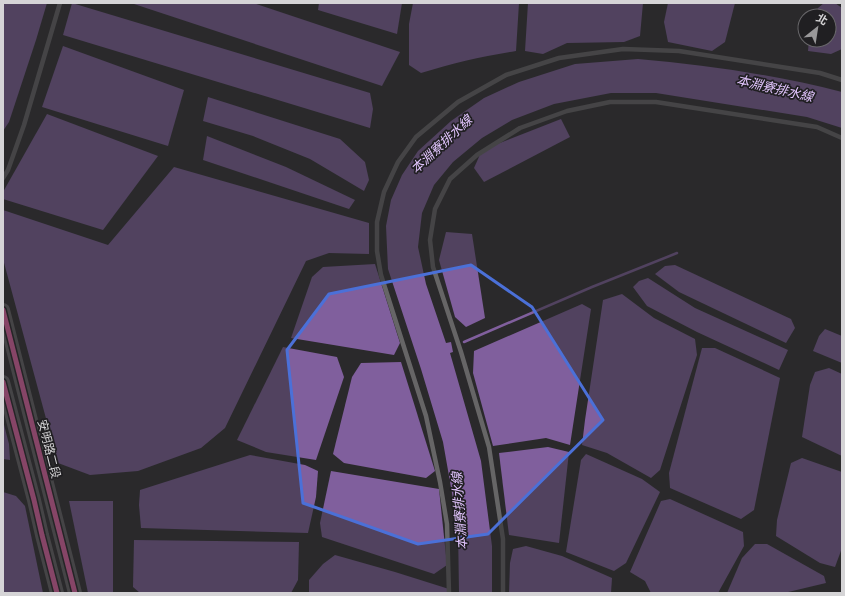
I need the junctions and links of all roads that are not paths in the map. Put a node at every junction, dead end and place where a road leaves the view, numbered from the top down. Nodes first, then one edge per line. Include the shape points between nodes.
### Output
1 (60, 3) edge
2 (842, 80) edge
3 (842, 138) edge
4 (3, 178) edge
5 (3, 310) edge
6 (3, 382) edge
7 (57, 593) edge
8 (75, 593) edge
9 (449, 593) edge
10 (503, 593) edge

1 - 4 lane via 24,125
2 - 9 lane via 820,73 679,51 623,49 559,58 506,75 458,102 416,137 398,162 384,192 377,222 377,252 381,275 426,416 440,482 447,524
3 - 10 lane via 817,127 663,103 610,102 567,111 520,128 477,155 450,179 435,209 430,240 433,267 489,447 503,539
5 - 8 main road, 安明路二段
6 - 7 main road

